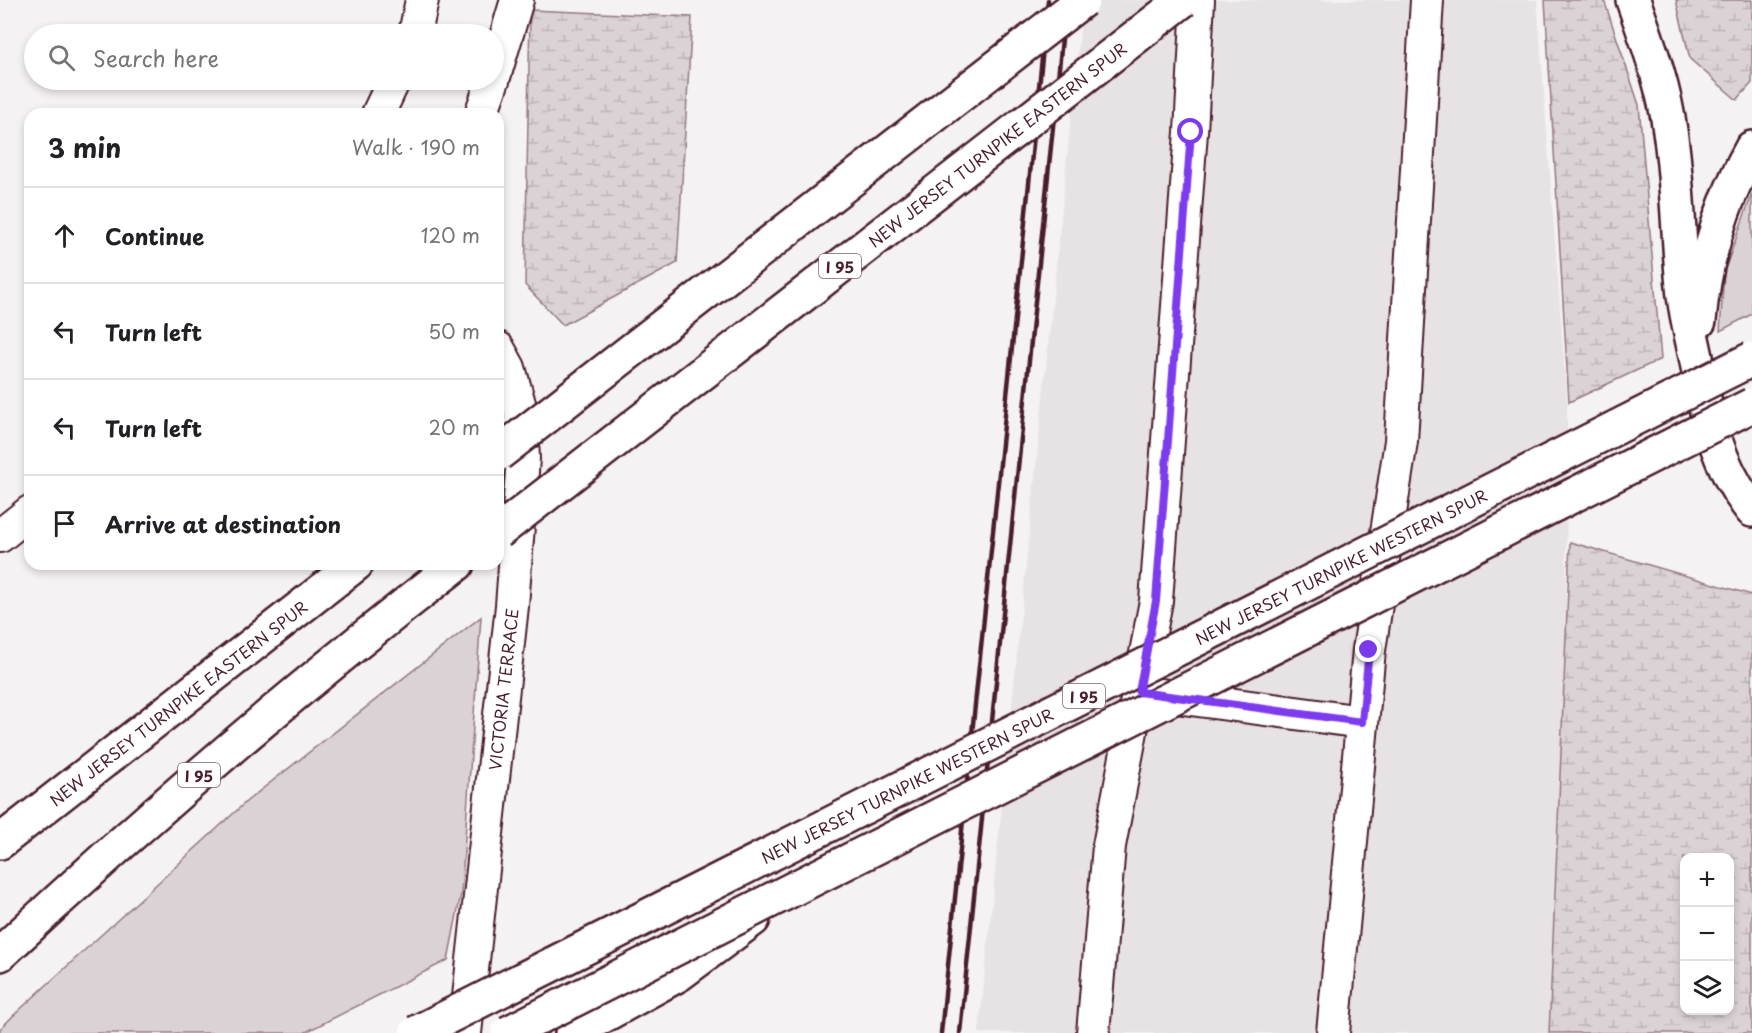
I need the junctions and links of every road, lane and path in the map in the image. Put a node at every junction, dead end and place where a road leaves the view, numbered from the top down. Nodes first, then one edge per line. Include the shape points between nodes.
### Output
1 (422, 0) edge
2 (517, 0) edge
3 (1083, 0) edge
4 (1183, 0) edge
5 (1198, 0) edge
6 (1427, 0) edge
7 (1633, 0) edge
8 (419, 24) edge
9 (504, 42) edge
10 (389, 90) edge
11 (489, 90) edge
12 (381, 108) edge
13 (483, 108) edge
14 (1752, 148) edge
15 (504, 359) edge
16 (1752, 359) edge
17 (1697, 362) junction
18 (1752, 405) edge
19 (504, 449) edge
20 (1752, 510) edge
21 (24, 517) edge
22 (504, 527) edge
23 (0, 536) edge
24 (348, 570) edge
25 (449, 570) edge
26 (1139, 692) junction
27 (1362, 722) junction
28 (25, 822) junction
29 (0, 842) edge
30 (0, 849) edge
31 (795, 888) junction
32 (0, 954) edge
33 (416, 1033) edge
34 (465, 1033) edge
35 (508, 1033) edge
36 (572, 1033) edge
37 (1093, 1033) edge
38 (1333, 1033) edge

1 - 8 street
2 - 9 street
3 - 19 highway, bridge
4 - 22 highway, NEW JERSEY TURNPIKE EASTERN SPUR / I 95, bridge
5 - 26 street via 1156,601
6 - 27 street via 1401,441
7 - 17 highway via 1670,128 1683,288
10 - 12 street
11 - 13 street
14 - 17 highway via 1723,209 1708,259
15 - 34 street, VICTORIA TERRACE via 520,407 523,458 512,606
16 - 33 highway, NEW JERSEY TURNPIKE WESTERN SPUR / I 95, bridge
17 - 20 highway via 1720,458
18 - 31 highway, I 95, bridge
21 - 23 street
24 - 28 highway, NEW JERSEY TURNPIKE EASTERN SPUR
25 - 32 highway, I 95 via 228,749
26 - 27 street
26 - 37 street via 1109,846
27 - 38 street
28 - 29 highway, NEW JERSEY TURNPIKE EASTERN SPUR
28 - 30 highway
31 - 35 highway, I 95, bridge
31 - 36 highway, bridge via 680,974

